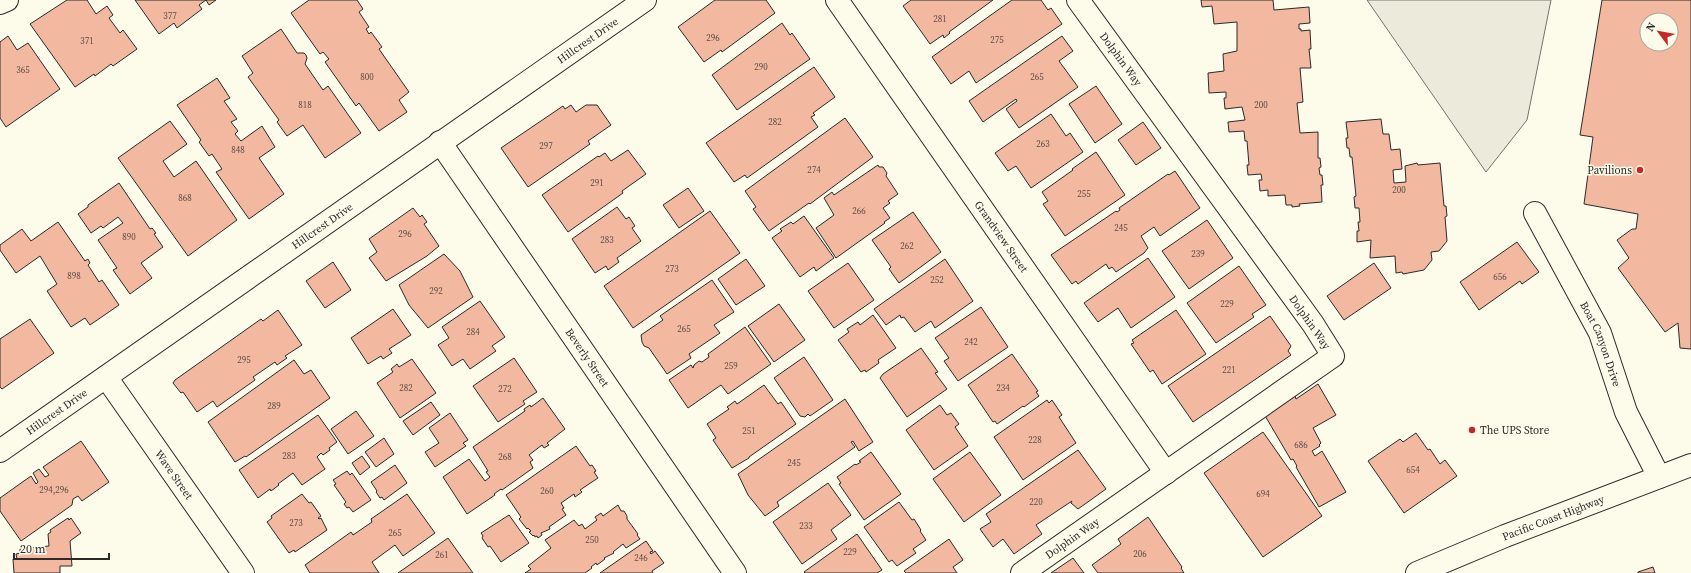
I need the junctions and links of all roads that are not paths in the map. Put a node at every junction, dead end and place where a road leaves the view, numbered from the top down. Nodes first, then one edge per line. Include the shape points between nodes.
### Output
1 (7, 0) edge
2 (645, 0) edge
3 (837, 0) edge
4 (1078, 0) edge
5 (0, 3) edge
6 (440, 142) junction
7 (1535, 214) dead end
8 (106, 376) junction
9 (0, 451) edge
10 (1691, 465) edge
11 (1166, 473) junction
12 (1659, 477) junction
13 (243, 573) edge
14 (735, 573) edge
15 (1022, 573) edge
16 (1417, 573) edge

1 - 5 main road
2 - 6 main road, Hillcrest Drive
3 - 11 main road, Grandview Street
4 - 11 main road, Dolphin Way via 1313,324 1333,356
6 - 8 main road, Hillcrest Drive
6 - 14 main road, Beverly Street
7 - 12 main road, Boat Canyon Drive via 1600,333 1626,412
8 - 9 main road, Hillcrest Drive
8 - 13 main road, Wave Street
10 - 12 main road, Pacific Coast Highway
11 - 15 main road, Dolphin Way
12 - 16 main road, Pacific Coast Highway

